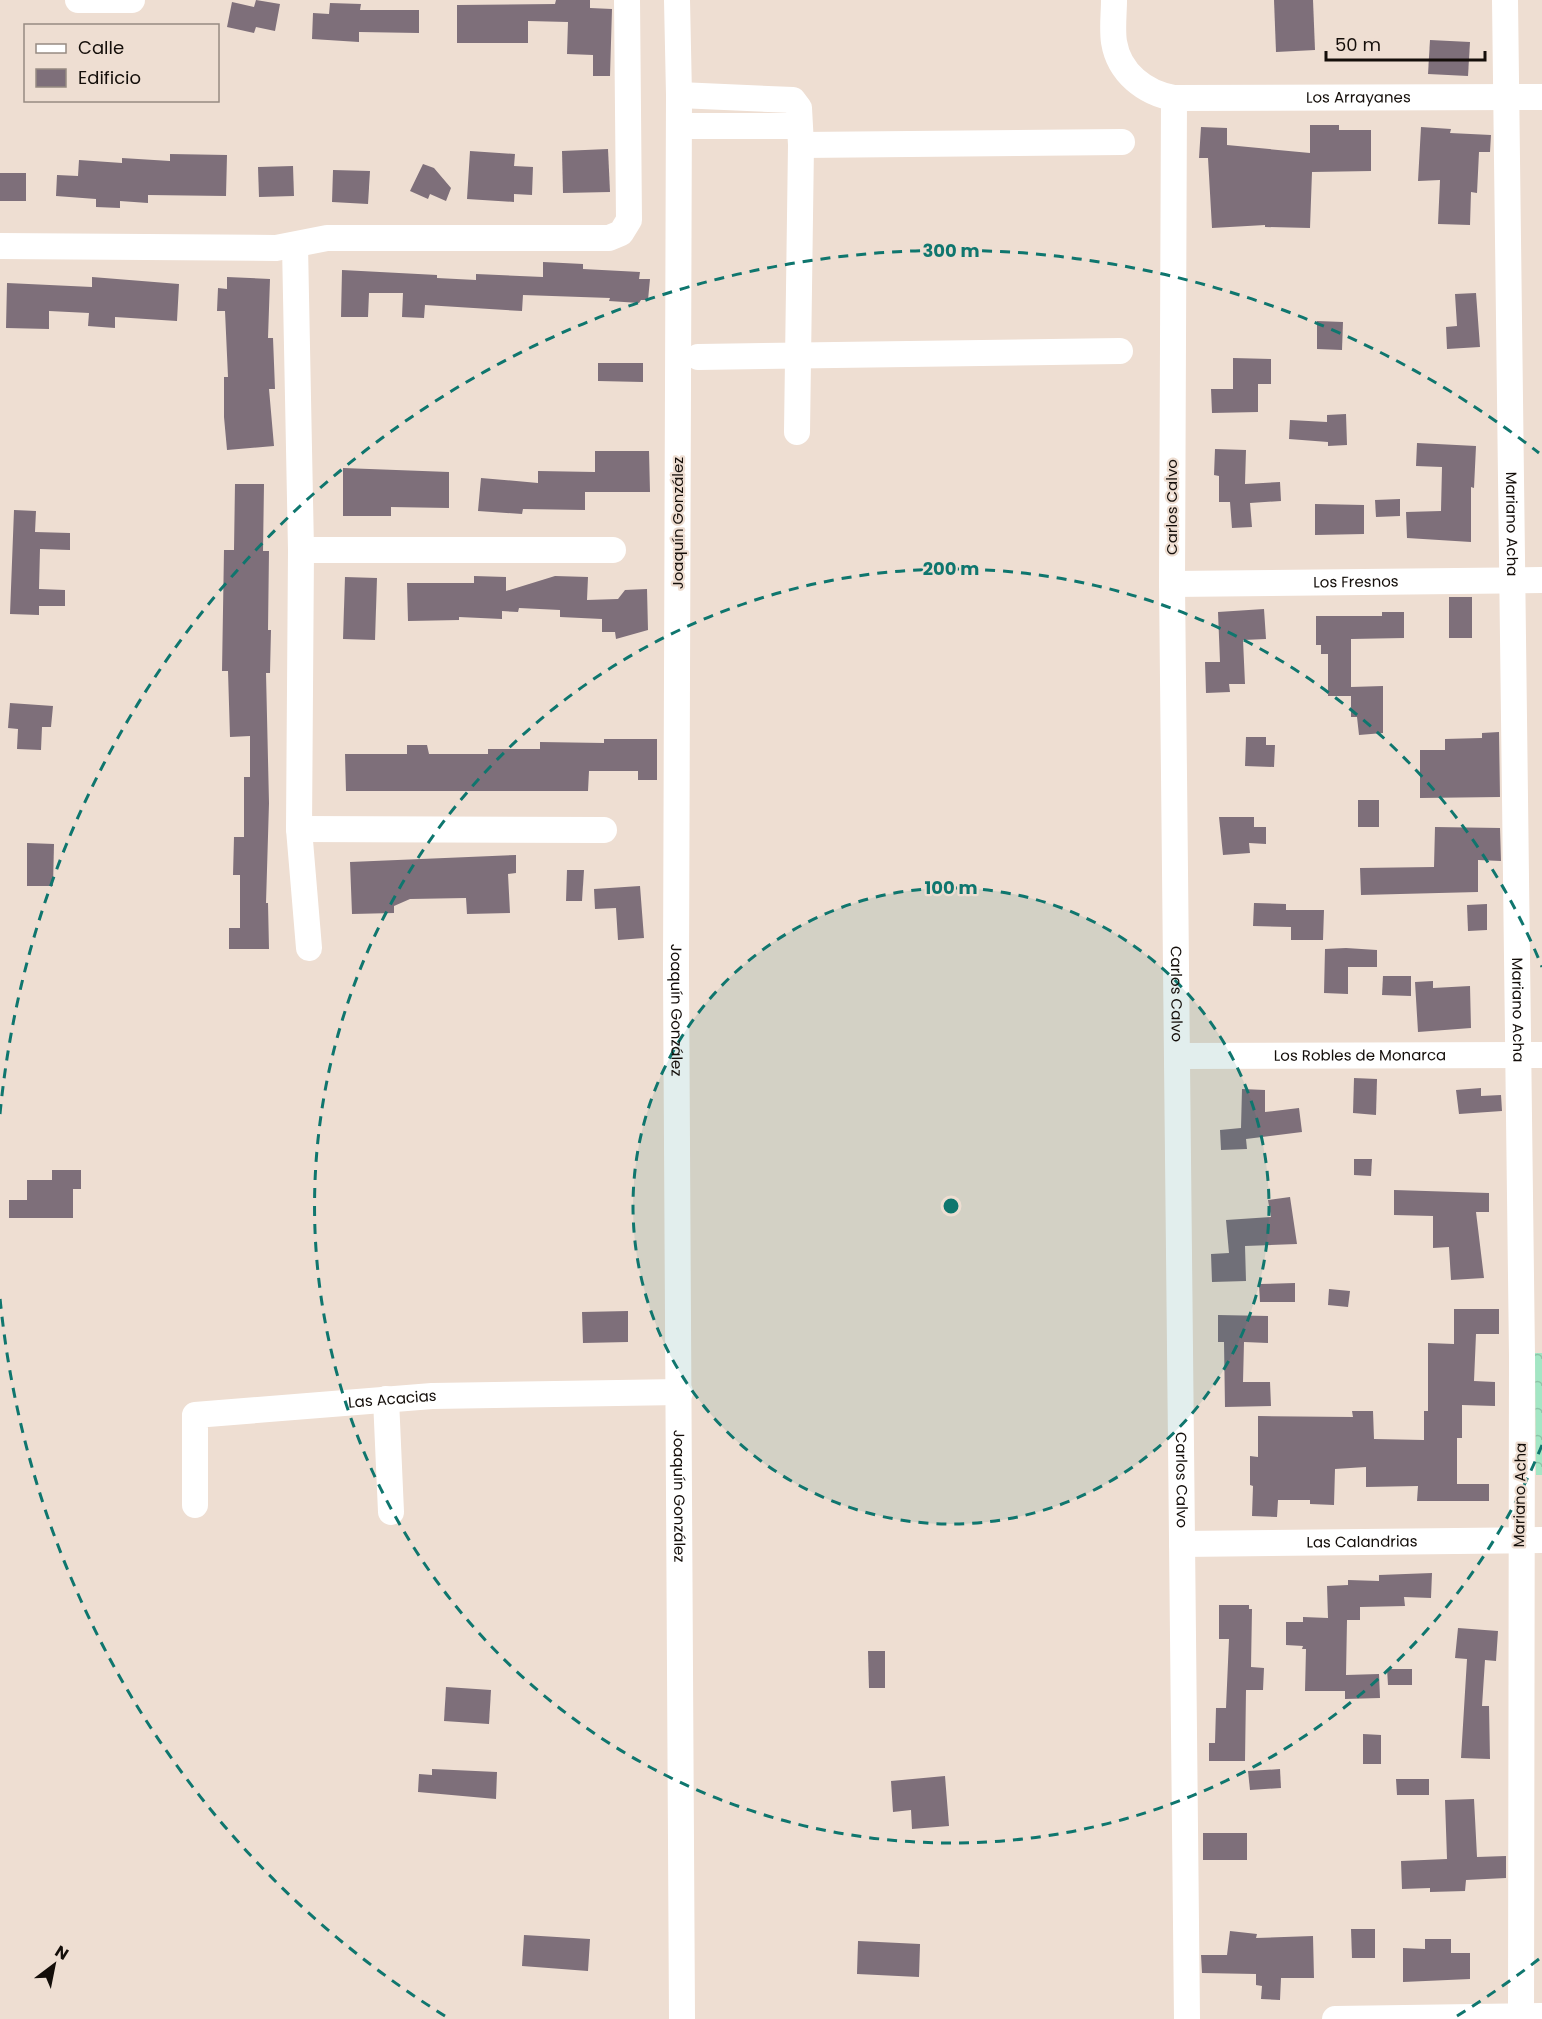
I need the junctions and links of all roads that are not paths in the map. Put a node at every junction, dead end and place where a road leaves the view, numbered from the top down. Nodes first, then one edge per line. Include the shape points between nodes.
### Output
1 (78, 0) edge
2 (132, 0) edge
3 (627, 0) edge
4 (677, 0) edge
5 (1114, 0) edge
6 (1505, 0) edge
7 (680, 95) junction
8 (1506, 97) junction
9 (1542, 97) edge
10 (1174, 98) junction
11 (689, 126) dead end
12 (800, 136) junction
13 (1122, 142) dead end
14 (295, 245) junction
15 (0, 246) edge
16 (1120, 351) dead end
17 (698, 357) dead end
18 (799, 357) junction
19 (797, 432) dead end
20 (300, 550) junction
21 (613, 550) dead end
22 (1542, 580) edge
23 (1512, 581) junction
24 (1172, 584) junction
25 (299, 829) junction
26 (604, 830) dead end
27 (309, 948) dead end
28 (1516, 1055) junction
29 (1542, 1055) edge
30 (1178, 1056) junction
31 (680, 1392) junction
32 (386, 1400) junction
33 (195, 1505) dead end
34 (391, 1512) dead end
35 (1531, 1540) edge
36 (1182, 1544) junction
37 (1528, 2017) edge
38 (682, 2019) edge
39 (1187, 2019) edge
40 (1335, 2019) edge

1 - 2 street
3 - 14 street via 629,220 621,233 609,238 327,238
4 - 7 street, Joaquín González
5 - 10 street via 1114,42 1122,67 1141,86
6 - 8 street, Mariano Acha
7 - 12 street via 793,100 799,108
7 - 31 street, Joaquín González via 676,970
8 - 9 street, Los Arrayanes
8 - 10 street, Los Arrayanes
8 - 23 street, Mariano Acha
10 - 24 street, Carlos Calvo
11 - 12 street
12 - 13 street
12 - 18 street
14 - 15 street
14 - 20 street
16 - 18 street
17 - 18 street
18 - 19 street
20 - 21 street
20 - 25 street
22 - 23 street, Los Fresnos
23 - 24 street, Los Fresnos
23 - 28 street, Mariano Acha
24 - 30 street, Carlos Calvo
25 - 26 street
25 - 27 street
28 - 29 street, Los Robles de Monarca
28 - 30 street, Los Robles de Monarca
28 - 35 street, Mariano Acha via 1522,1356
30 - 36 street, Carlos Calvo
31 - 32 street, Las Acacias
31 - 38 street, Joaquín González
32 - 33 street, Las Acacias via 195,1415
32 - 34 street
35 - 36 street, Las Calandrias
35 - 37 street, Mariano Acha
36 - 39 street, Carlos Calvo
37 - 40 street

